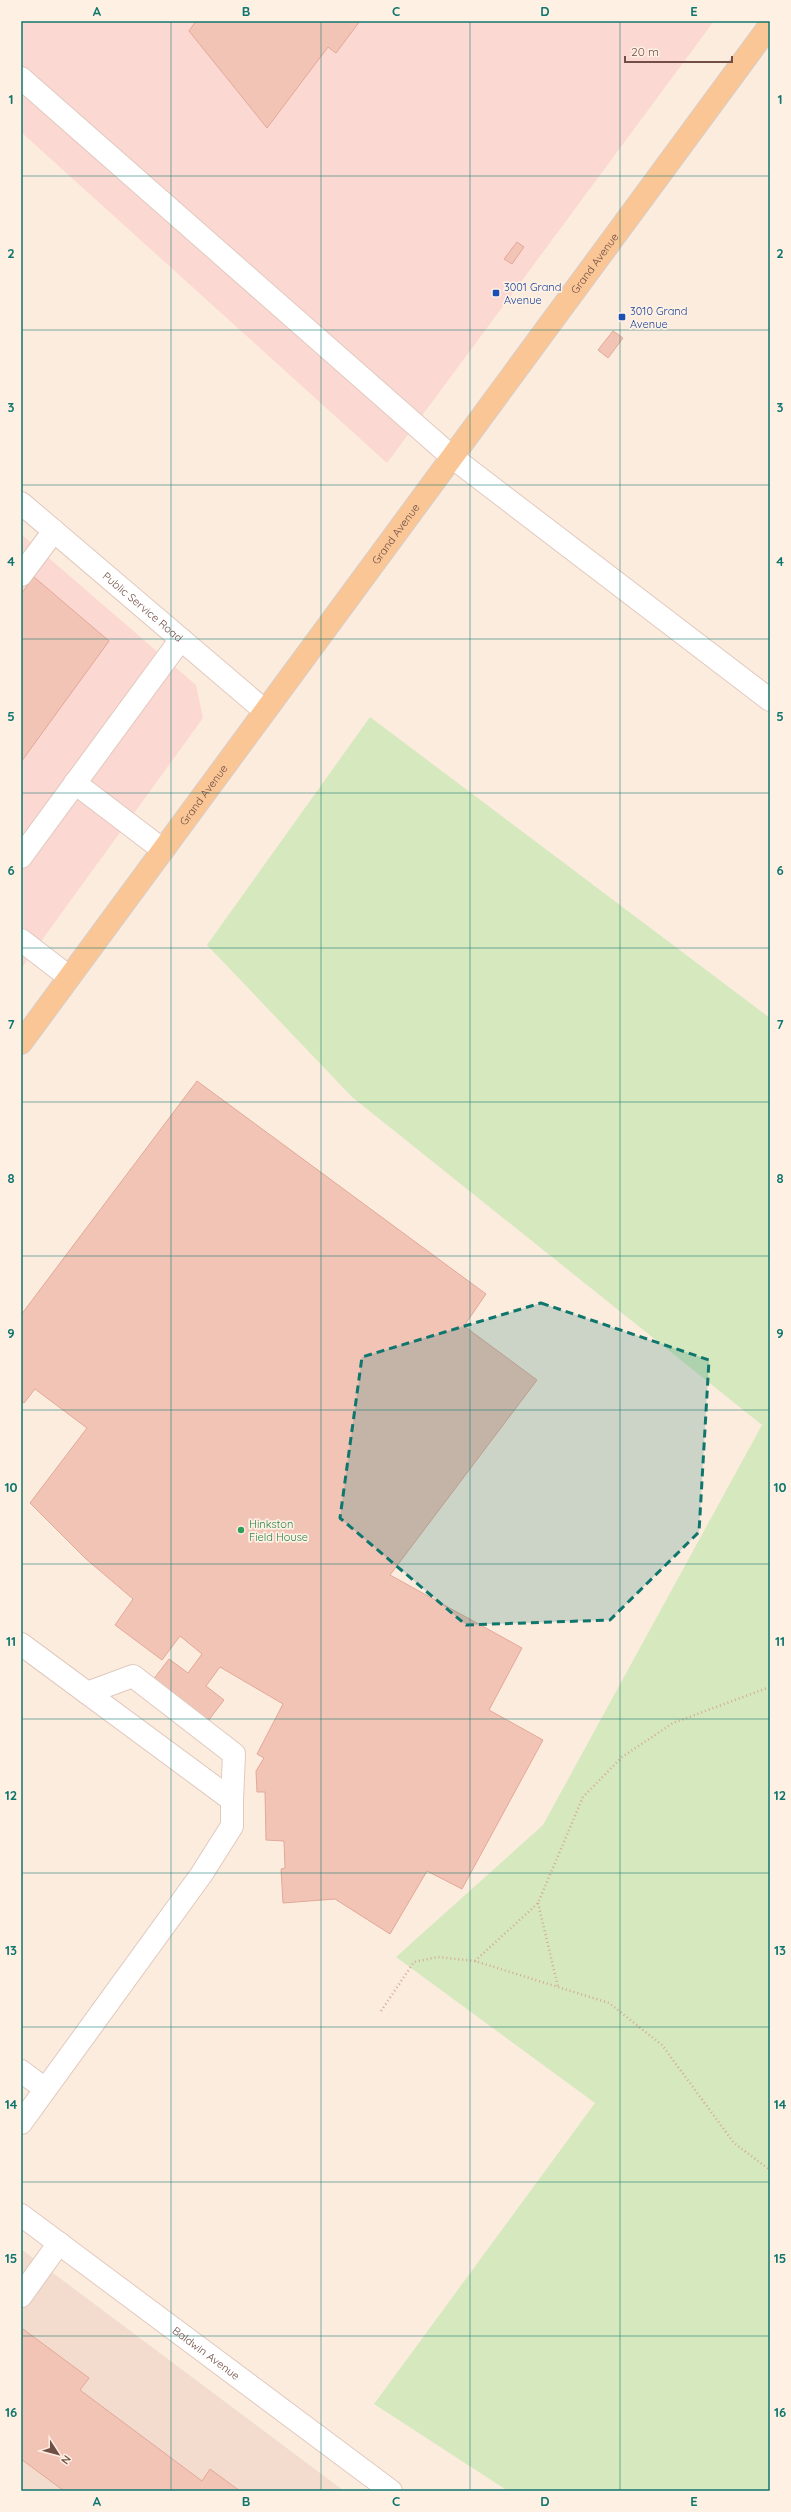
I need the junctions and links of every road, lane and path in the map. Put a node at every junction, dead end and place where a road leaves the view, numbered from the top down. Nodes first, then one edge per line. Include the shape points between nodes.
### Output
1 (770, 25) edge
2 (21, 78) edge
3 (452, 457) junction
4 (21, 503) edge
5 (54, 531) junction
6 (21, 575) edge
7 (181, 639) junction
8 (770, 700) edge
9 (265, 711) junction
10 (75, 783) junction
11 (25, 843) edge
12 (163, 850) junction
13 (21, 940) edge
14 (69, 977) junction
15 (21, 1043) edge
16 (21, 1644) edge
17 (770, 1687) edge
18 (87, 1693) junction
19 (232, 1800) junction
20 (538, 1903) junction
21 (475, 1961) junction
22 (558, 1987) junction
23 (381, 2011) dead end
24 (21, 2071) edge
25 (45, 2089) junction
26 (21, 2122) edge
27 (770, 2170) edge
28 (21, 2215) edge
29 (59, 2243) junction
30 (21, 2296) edge
31 (391, 2491) edge

1 - 3 main road, Grand Avenue
2 - 3 street
3 - 8 street
3 - 9 main road, Grand Avenue
4 - 5 street, Public Service Road
5 - 6 street
5 - 7 street, Public Service Road
7 - 9 street, Public Service Road
7 - 10 street
9 - 12 main road, Grand Avenue
10 - 11 street
10 - 12 street
12 - 14 main road, Grand Avenue
13 - 14 street
14 - 15 main road, Grand Avenue
16 - 18 street
17 - 20 path via 673,1723 622,1757 583,1797
18 - 19 street
18 - 19 street via 133,1676 234,1754
19 - 25 street via 232,1826 201,1875
20 - 21 path
20 - 22 path
21 - 22 path
21 - 23 path via 438,1957 414,1962
22 - 27 path via 609,2003 662,2045 734,2143
24 - 25 street
25 - 26 street
28 - 29 street, Baldwin Avenue
29 - 30 street
29 - 31 street, Baldwin Avenue

